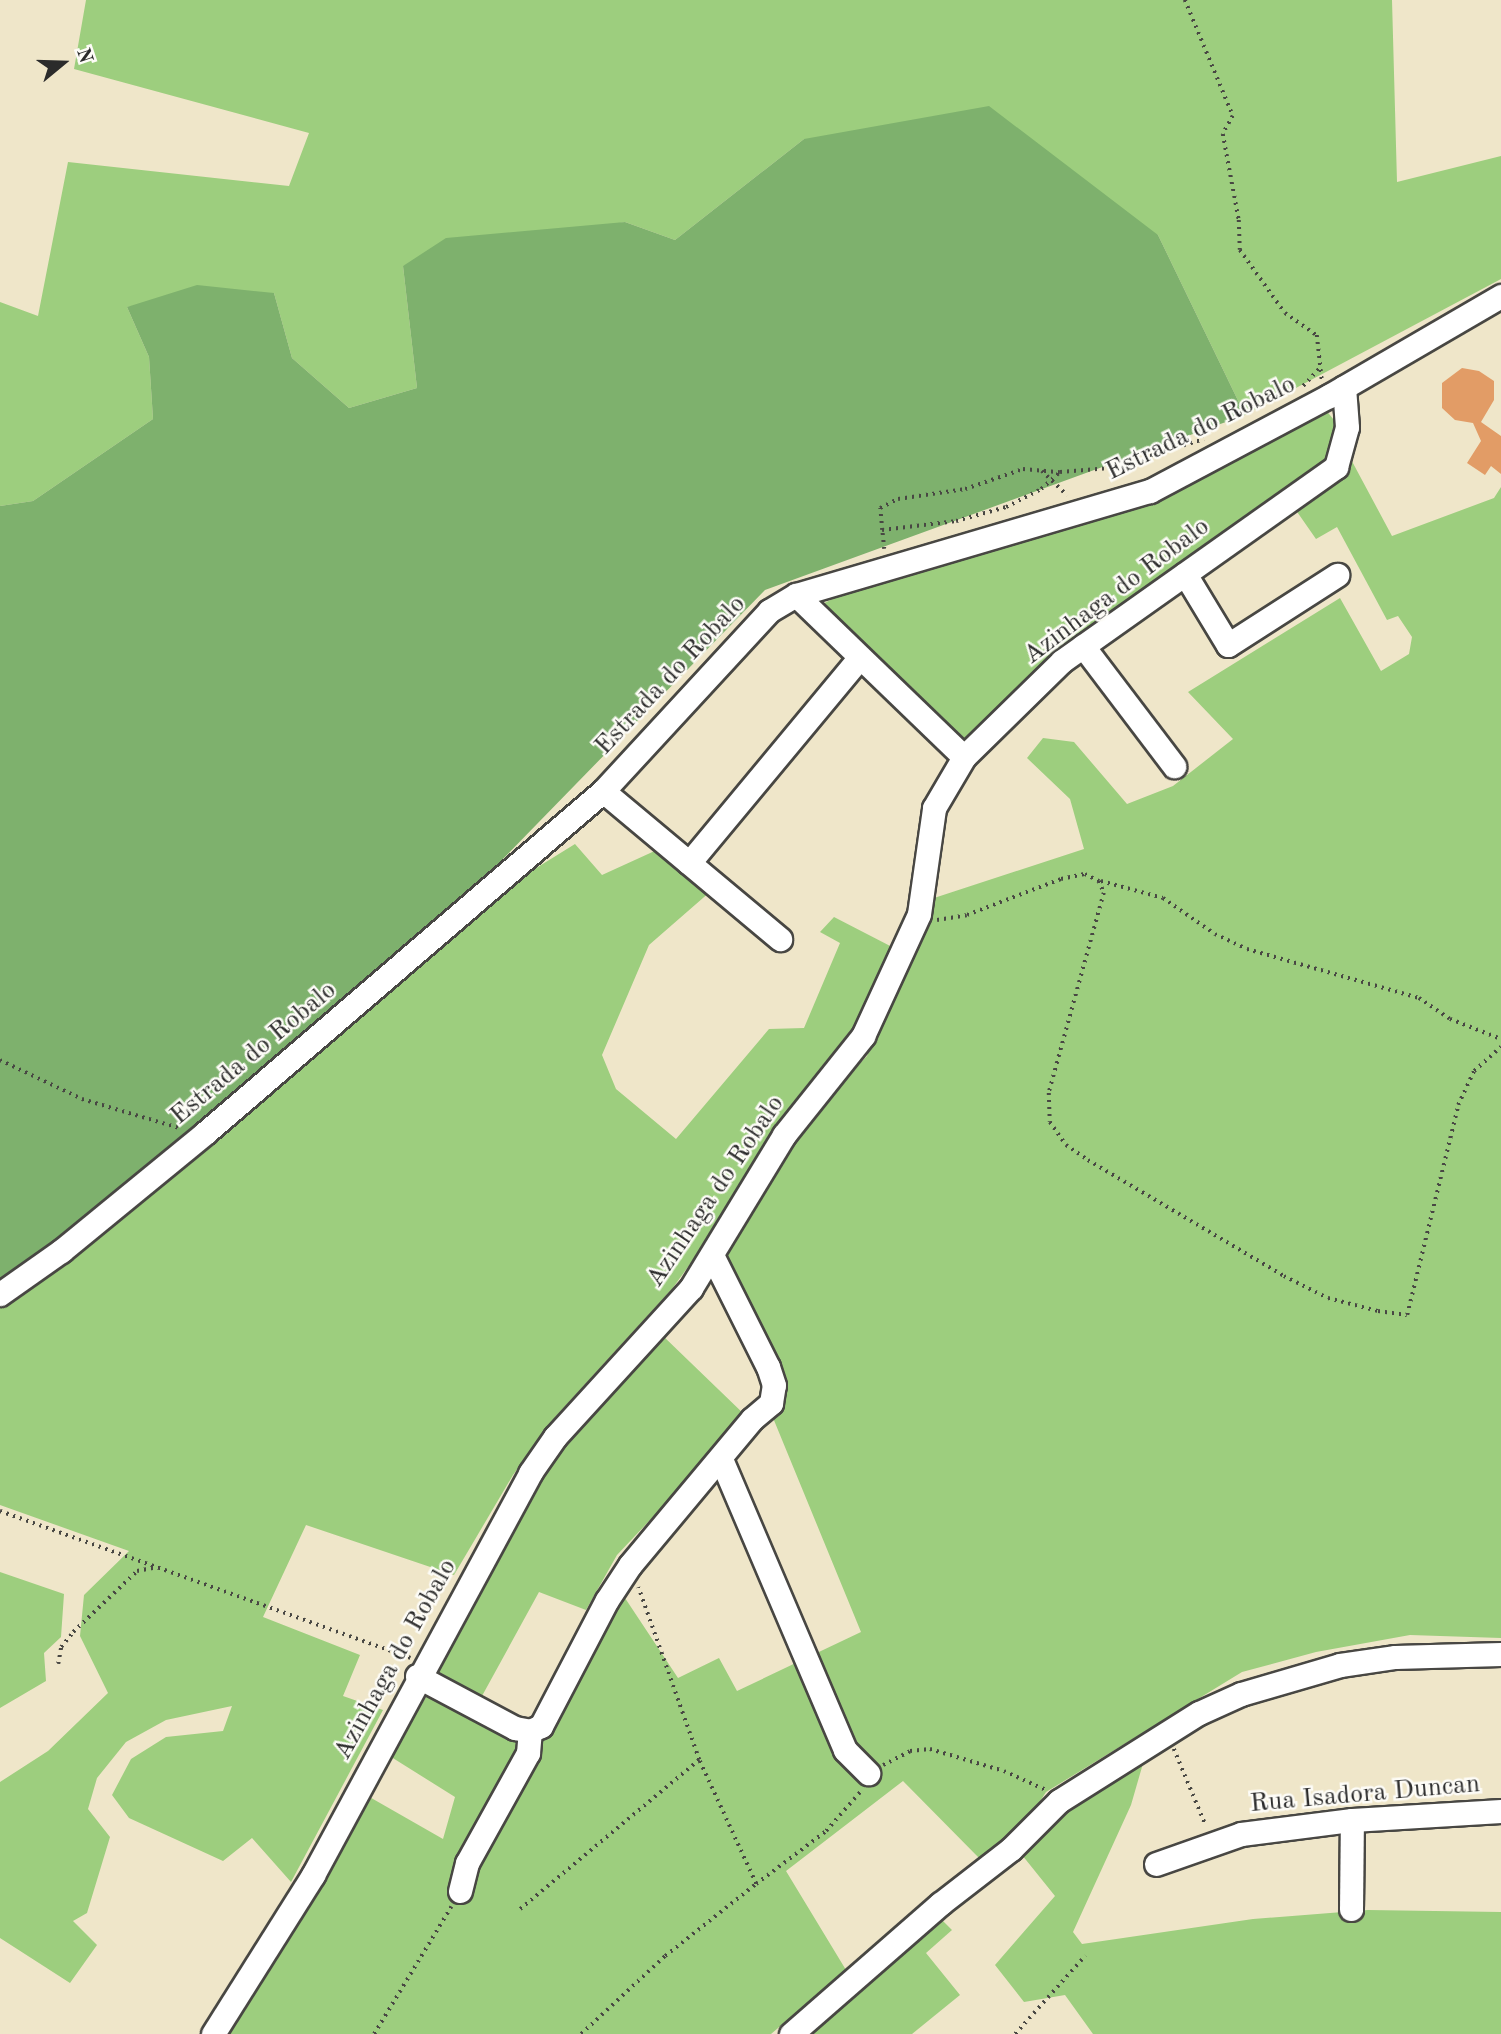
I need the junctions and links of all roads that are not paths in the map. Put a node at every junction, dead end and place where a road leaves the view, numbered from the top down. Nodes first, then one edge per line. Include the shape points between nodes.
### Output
1 (1501, 296) edge
2 (1336, 392) junction
3 (1185, 574) junction
4 (1336, 575) dead end
5 (796, 595) junction
6 (1083, 646) junction
7 (859, 658) junction
8 (964, 757) junction
9 (1174, 766) dead end
10 (603, 791) junction
11 (689, 863) junction
12 (780, 939) dead end
13 (712, 1255) junction
14 (0, 1294) edge
15 (721, 1459) junction
16 (1501, 1654) edge
17 (421, 1669) junction
18 (530, 1731) junction
19 (868, 1773) road end
20 (1501, 1811) edge
21 (1352, 1821) junction
22 (1156, 1864) dead end
23 (460, 1891) road end
24 (1351, 1909) dead end
25 (213, 2034) edge
26 (791, 2034) edge

1 - 2 street, Estrada do Robalo
2 - 3 street, Azinhaga do Robalo via 1347,427 1336,467
2 - 5 street, Estrada do Robalo via 1150,491
3 - 4 street via 1228,645
3 - 6 street, Azinhaga do Robalo
5 - 7 street
5 - 10 street, Estrada do Robalo via 769,611
6 - 8 street, Azinhaga do Robalo
6 - 9 street
7 - 8 street
7 - 11 street
8 - 13 street, Azinhaga do Robalo via 934,808 919,914 863,1035 784,1135
10 - 11 street
10 - 14 street, Estrada do Robalo via 205,1133 61,1251
11 - 12 street
13 - 15 street via 768,1367 775,1394
13 - 17 street, Azinhaga do Robalo via 691,1288 555,1437
15 - 18 street via 630,1565 607,1600 553,1709 541,1727
15 - 19 street via 824,1705 853,1762
16 - 26 street via 1395,1657 1340,1665 1241,1694 1167,1731 1059,1801 1011,1849 940,1904
17 - 18 street via 515,1728
17 - 25 street, Azinhaga do Robalo via 313,1875
18 - 23 street via 528,1754 467,1863
20 - 21 street, Rua Isadora Duncan
21 - 22 street, Rua Isadora Duncan via 1212,1842
21 - 24 street

